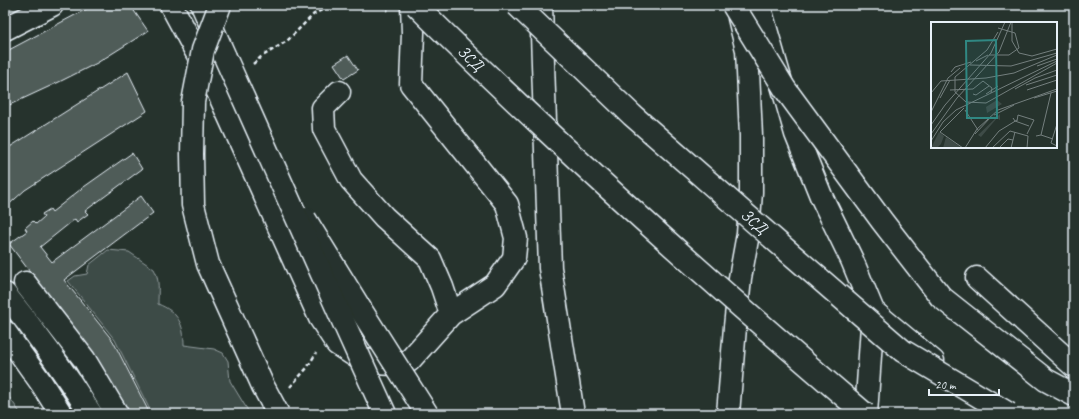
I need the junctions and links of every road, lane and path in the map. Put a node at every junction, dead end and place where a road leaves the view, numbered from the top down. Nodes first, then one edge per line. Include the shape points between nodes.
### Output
1 (52, 5) edge
2 (171, 5) edge
3 (202, 5) edge
4 (220, 5) edge
5 (332, 5) edge
6 (412, 5) edge
7 (416, 5) edge
8 (517, 5) edge
9 (541, 5) edge
10 (735, 5) edge
11 (759, 5) edge
12 (5, 29) edge
13 (250, 66) dead end
14 (339, 92) dead end
15 (278, 176) junction
16 (977, 278) dead end
17 (25, 283) dead end
18 (5, 294) edge
19 (873, 310) junction
20 (451, 314) junction
21 (5, 332) edge
22 (317, 352) dead end
23 (1074, 366) edge
24 (286, 391) dead end
25 (1074, 395) edge
26 (62, 414) edge
27 (91, 414) edge
28 (117, 414) edge
29 (278, 414) edge
30 (385, 414) edge
31 (427, 414) edge
32 (573, 414) edge
33 (728, 414) edge
34 (865, 414) edge
35 (1009, 414) edge
36 (1021, 414) edge

1 - 12 main road
2 - 20 main road via 218,92 320,318 337,344 357,357 376,363 393,364 409,361
3 - 15 main road, bridge
4 - 29 main road, bridge via 203,50 193,102 193,205 208,264
5 - 13 path via 314,14 287,41
6 - 20 main road via 411,84 507,204 516,238 514,258 495,285
7 - 34 main road, ЗСД, bridge via 456,46 617,197
8 - 35 main road, ЗСД, bridge via 632,115 903,351
9 - 32 main road via 550,268
10 - 25 main road, bridge via 785,90 941,297 1046,380
10 - 33 main road via 746,50 751,192 748,234 740,278
11 - 19 main road via 796,134
14 - 20 main road via 323,108 324,129 351,180 384,216 430,259
15 - 30 main road, bridge
15 - 31 main road, bridge
16 - 23 main road
17 - 28 main road via 84,359
18 - 27 main road
19 - 34 main road
19 - 36 main road via 929,359
21 - 26 main road
22 - 24 path via 307,368

